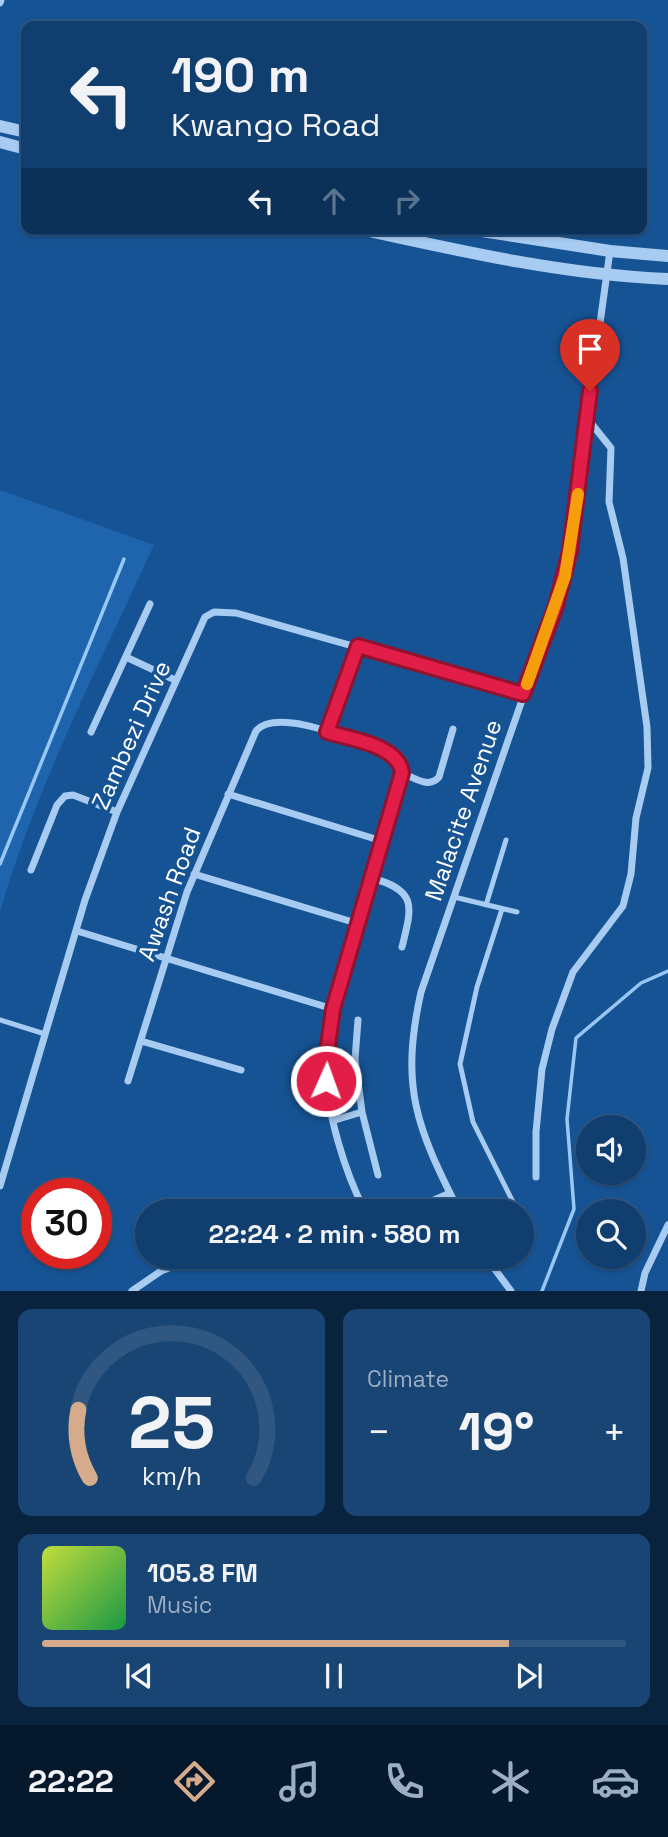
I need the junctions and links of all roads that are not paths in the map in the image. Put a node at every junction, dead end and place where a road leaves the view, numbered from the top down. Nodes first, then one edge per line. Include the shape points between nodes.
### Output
1 (0, 127) edge
2 (21, 131) edge
3 (0, 142) edge
4 (21, 148) edge
5 (387, 235) edge
6 (507, 235) edge
7 (610, 251) junction
8 (668, 256) edge
9 (607, 274) junction
10 (668, 279) edge
11 (587, 418) junction
12 (150, 604) dead end
13 (358, 646) junction
14 (126, 657) junction
15 (175, 680) junction
16 (523, 694) junction
17 (453, 729) dead end
18 (92, 732) dead end
19 (327, 732) junction
20 (402, 773) junction
21 (228, 794) junction
22 (117, 812) junction
23 (506, 840) dead end
24 (382, 841) junction
25 (31, 870) dead end
26 (194, 874) junction
27 (371, 878) junction
28 (454, 897) junction
29 (486, 905) junction
30 (502, 909) junction
31 (517, 912) dead end
32 (356, 923) junction
33 (77, 931) junction
34 (402, 947) dead end
35 (165, 957) junction
36 (333, 1009) junction
37 (0, 1020) edge
38 (358, 1020) dead end
39 (46, 1034) junction
40 (141, 1041) junction
41 (241, 1070) dead end
42 (128, 1081) dead end
43 (362, 1112) junction
44 (335, 1120) junction
45 (379, 1175) dead end
46 (536, 1177) dead end
47 (0, 1186) edge
48 (450, 1193) junction
49 (360, 1199) edge
50 (436, 1199) edge
51 (453, 1199) edge
52 (512, 1199) edge
53 (668, 1225) edge
54 (166, 1269) edge
55 (494, 1269) edge
56 (509, 1289) edge
57 (132, 1291) edge
58 (641, 1291) edge

1 - 2 street
3 - 4 street
5 - 9 street
6 - 7 street
7 - 8 street
7 - 9 street, Malacite Avenue
9 - 10 street
9 - 11 street, Malacite Avenue
11 - 16 street, Malacite Avenue via 568,564
11 - 46 street via 611,448 609,502 622,552 649,756 623,906 573,972 552,1029 542,1069
12 - 14 street
13 - 15 street, Zambezi Drive via 236,613 214,612 205,617
13 - 16 street, Zambezi Drive
13 - 19 street
14 - 15 street
14 - 18 street
15 - 22 street, Zambezi Drive
16 - 28 street, Malacite Avenue
17 - 20 street via 435,782 429,784
19 - 20 street via 385,751 397,759
19 - 21 street, Awash Road via 285,721 261,726
20 - 24 street
21 - 24 street
21 - 26 street, Awash Road
22 - 25 street via 65,796 57,805
22 - 33 street, Zambezi Drive
23 - 29 lane
24 - 27 street
26 - 32 street
26 - 35 street, Awash Road
27 - 32 street
27 - 34 street via 393,884 404,896 410,915
28 - 29 lane
28 - 48 street, Malacite Avenue via 421,992 410,1052 417,1114
29 - 30 lane
30 - 31 lane
30 - 52 lane via 477,987 460,1064 473,1122
32 - 36 street
33 - 35 street
33 - 39 street, Zambezi Drive
35 - 36 street
35 - 40 street, Awash Road
36 - 44 street via 326,1071
37 - 39 lane
38 - 43 street via 355,1059
39 - 47 street, Zambezi Drive
40 - 41 street
40 - 42 street, Awash Road
43 - 44 street
43 - 45 street
44 - 49 street via 341,1151
48 - 50 street
48 - 51 street, Malacite Avenue
53 - 58 street
54 - 57 street
55 - 56 street

